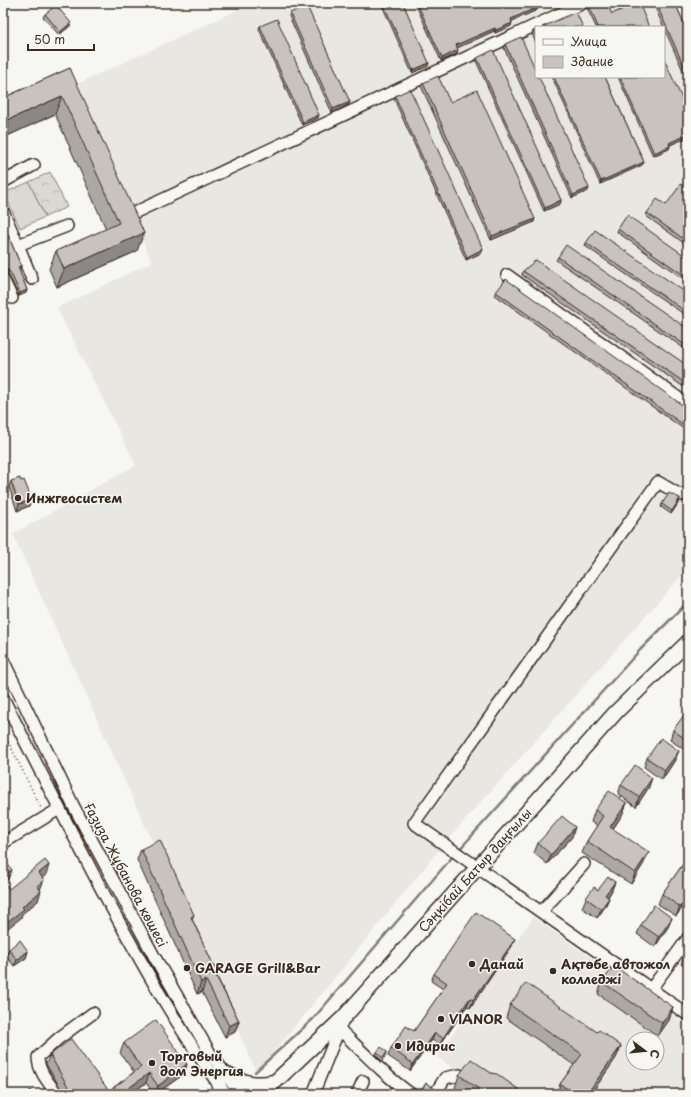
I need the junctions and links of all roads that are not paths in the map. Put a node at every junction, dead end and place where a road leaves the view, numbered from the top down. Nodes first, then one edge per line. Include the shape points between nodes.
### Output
1 (584, 3) edge
2 (679, 3) edge
3 (688, 23) edge
4 (34, 165) dead end
5 (3, 182) edge
6 (3, 211) edge
7 (136, 212) edge
8 (67, 226) dead end
9 (18, 245) junction
10 (507, 275) dead end
11 (3, 279) edge
12 (32, 279) dead end
13 (12, 298) dead end
14 (688, 405) edge
15 (688, 494) edge
16 (688, 642) edge
17 (3, 660) edge
18 (3, 698) edge
19 (58, 809) junction
20 (3, 843) edge
21 (584, 864) dead end
22 (478, 868) junction
23 (541, 912) junction
24 (688, 938) edge
25 (154, 956) junction
26 (140, 962) junction
27 (652, 989) junction
28 (93, 1013) dead end
29 (688, 1015) edge
30 (342, 1023) junction
31 (276, 1081) junction
32 (363, 1081) dead end
33 (223, 1087) edge
34 (404, 1092) edge
35 (57, 1094) edge
36 (240, 1094) edge
37 (258, 1094) edge
38 (313, 1094) edge
39 (357, 1094) edge
40 (435, 1094) edge
41 (485, 1094) edge

1 - 7 street
2 - 3 street
4 - 5 street
6 - 9 street
8 - 9 street
9 - 12 street
10 - 14 street
11 - 13 street
15 - 22 street via 680,495 658,482 414,823
16 - 22 main road, Сәңкібай Батыр даңғылы via 616,712
17 - 25 street, Ғазиза Жұбанова көшесі via 73,805
18 - 19 street, Ғазиза Жұбанова көшесі
19 - 20 street
19 - 26 street, Ғазиза Жұбанова көшесі
21 - 23 street
22 - 23 street
22 - 30 main road, Сәңкібай Батыр даңғылы
23 - 27 street
24 - 27 street
25 - 26 street
25 - 33 street, Ғазиза Жұбанова көшесі via 210,1053
26 - 33 street, Ғазиза Жұбанова көшесі via 201,1062
27 - 29 street
28 - 35 street via 38,1057 38,1064
30 - 31 main road, Сәңкібай Батыр даңғылы
30 - 34 street via 370,1061
30 - 38 street
31 - 33 main road
31 - 37 main road, Сәңкібай Батыр даңғылы
32 - 39 street
33 - 36 street, Ғазиза Жұбанова көшесі
40 - 41 street via 445,1078 459,1075

